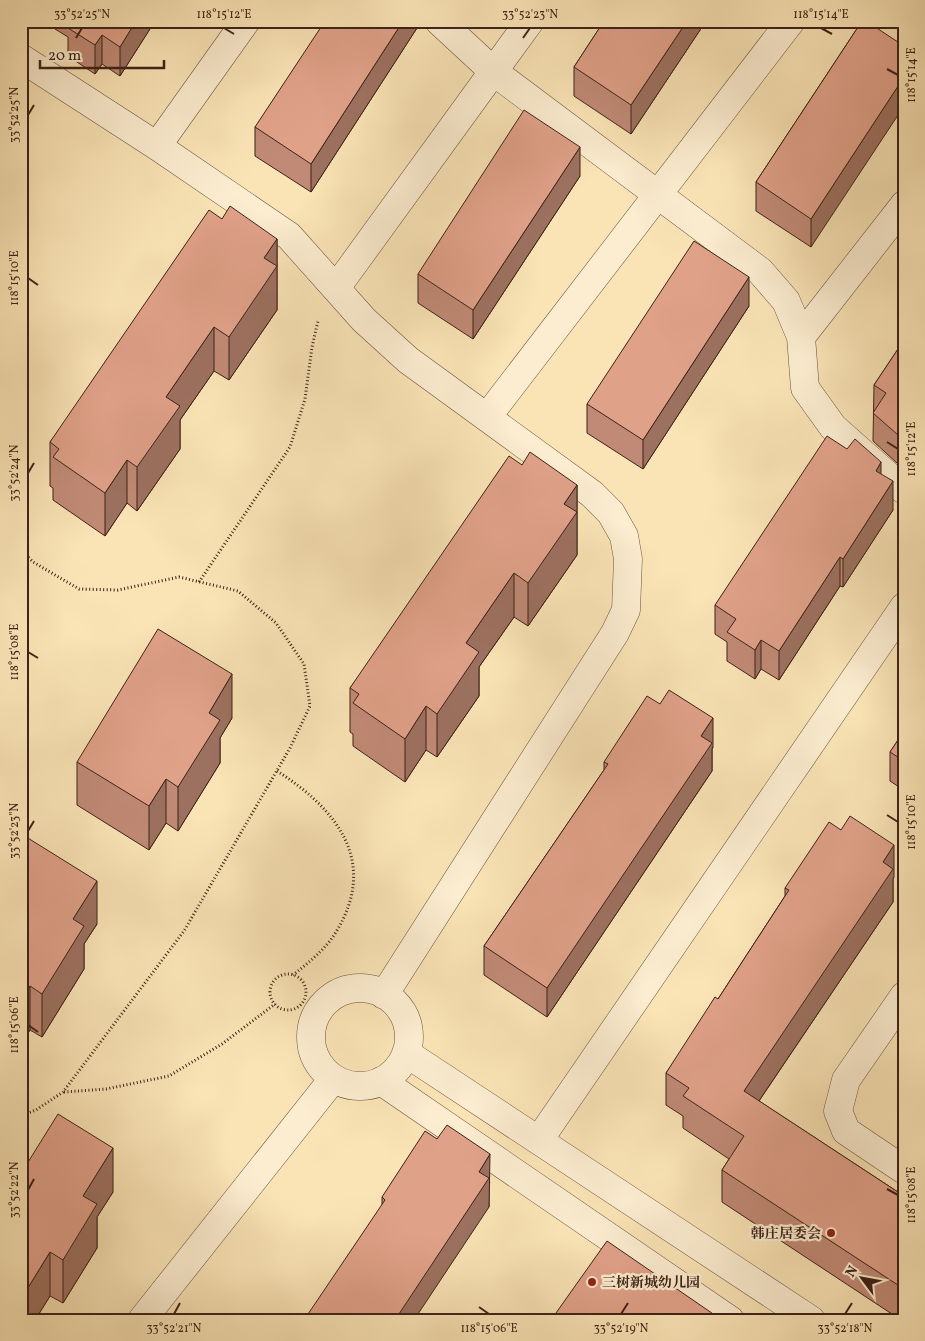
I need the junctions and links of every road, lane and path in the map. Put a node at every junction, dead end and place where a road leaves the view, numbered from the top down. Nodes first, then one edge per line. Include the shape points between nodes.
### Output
1 (246, 21) edge
2 (439, 21) edge
3 (530, 21) edge
4 (791, 21) edge
5 (21, 58) edge
6 (494, 72) junction
7 (157, 146) junction
8 (658, 194) junction
9 (904, 205) edge
10 (336, 288) junction
11 (801, 337) junction
12 (487, 417) junction
13 (904, 490) edge
14 (21, 551) edge
15 (199, 582) junction
16 (904, 607) edge
17 (277, 771) junction
18 (292, 975) junction
19 (384, 995) junction
20 (904, 996) edge
21 (275, 1004) junction
22 (406, 1053) junction
23 (332, 1079) junction
24 (381, 1082) junction
25 (63, 1092) junction
26 (21, 1116) edge
27 (539, 1140) junction
28 (904, 1170) edge
29 (142, 1320) edge
30 (730, 1320) edge
31 (812, 1320) edge

1 - 7 lane
2 - 6 lane
3 - 6 lane
4 - 8 lane
5 - 7 lane
6 - 8 lane
6 - 10 lane
7 - 10 lane via 289,236
8 - 11 lane via 760,271 786,301
8 - 12 lane
9 - 11 lane
10 - 12 lane via 364,320 408,360
10 - 15 path via 321,305 305,399 290,447
11 - 13 lane via 805,388 833,427
12 - 19 lane via 592,494 611,513 624,536 628,559 626,610 610,642
14 - 15 path via 33,562 79,588 118,590 180,577
15 - 17 path via 238,591 276,623 304,664 310,706
16 - 27 lane
17 - 18 path via 324,807 343,832 352,858 355,882 336,933 314,958
17 - 25 path via 184,930
18 - 21 path via 282,976 273,983 271,993
18 - 21 path via 306,987 302,1004 286,1010
19 - 22 lane via 397,1006 405,1020 409,1037
19 - 23 lane via 368,989 352,989 336,994 323,1005 310,1036 320,1067
20 - 28 lane via 846,1080 838,1111 846,1131
21 - 25 path via 222,1044 169,1076 106,1089
22 - 24 lane via 400,1065
22 - 27 lane
23 - 24 lane via 348,1085 365,1086
23 - 29 lane
24 - 30 lane
25 - 26 path
27 - 31 lane

